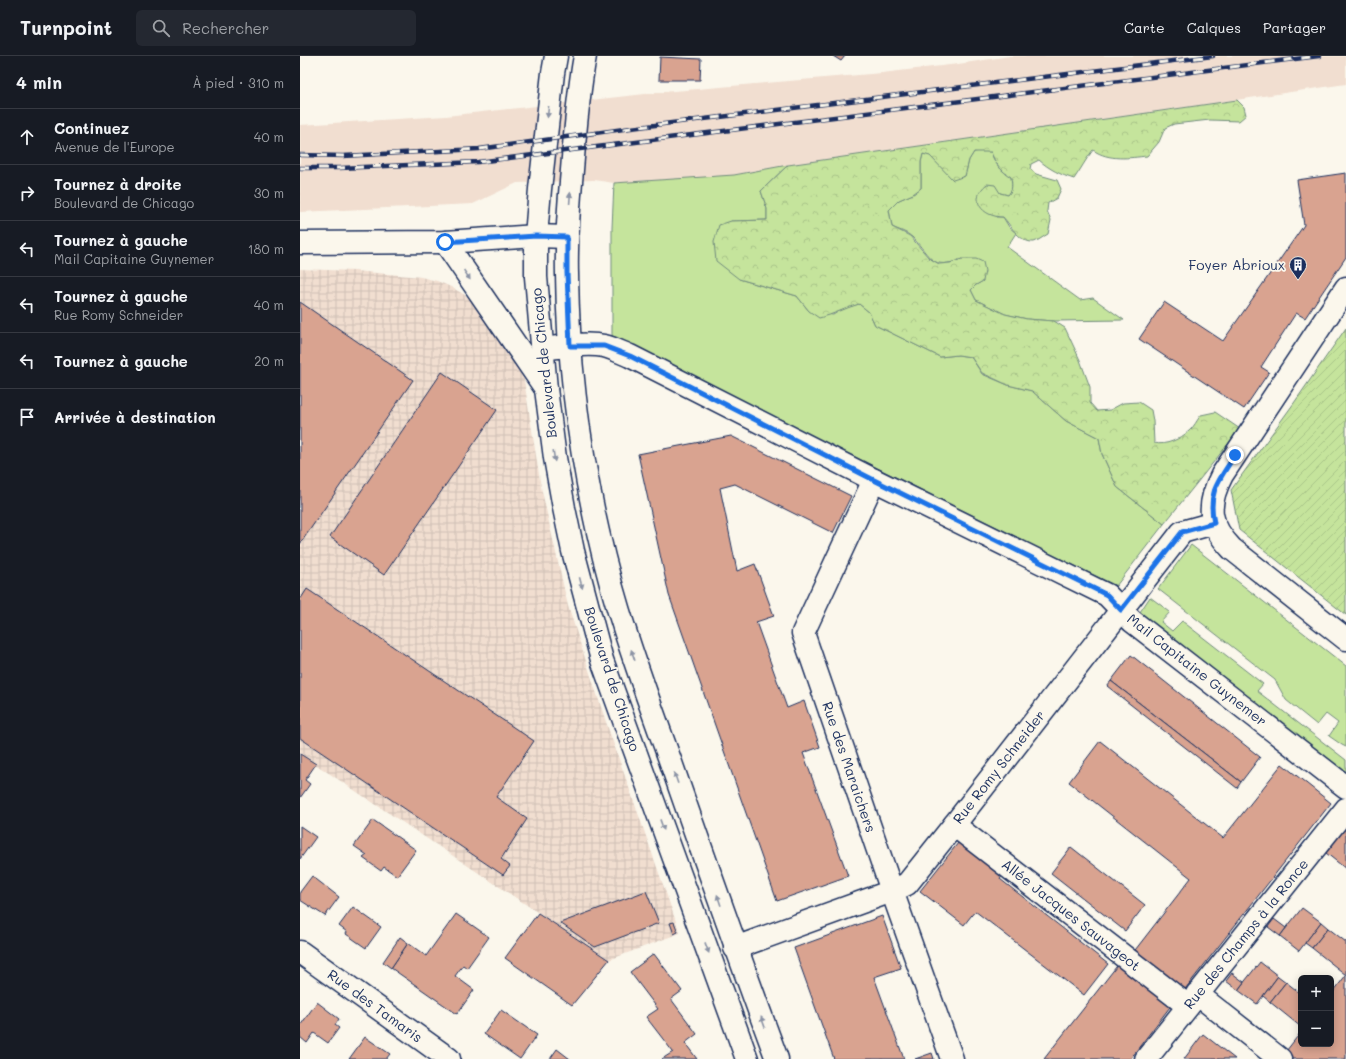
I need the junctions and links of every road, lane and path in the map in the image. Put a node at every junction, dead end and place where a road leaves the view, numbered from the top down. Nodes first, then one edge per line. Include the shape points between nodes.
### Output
1 (556, 56) edge
2 (585, 56) edge
3 (536, 236) junction
4 (567, 237) junction
5 (445, 242) junction
6 (300, 243) edge
7 (1346, 288) edge
8 (570, 346) junction
9 (542, 349) junction
10 (546, 389) junction
11 (874, 480) junction
12 (1214, 523) junction
13 (1121, 610) junction
14 (1346, 639) edge
15 (1346, 787) edge
16 (1346, 809) edge
17 (954, 824) junction
18 (892, 891) junction
19 (735, 948) junction
20 (300, 952) edge
21 (1193, 1000) junction
22 (449, 1059) edge
23 (747, 1059) edge
24 (777, 1059) edge
25 (952, 1059) edge
26 (1146, 1059) edge
27 (1280, 1059) edge

1 -> 3 street, Boulevard de Chicago
4 -> 2 street, Boulevard de Chicago via 575,130
3 - 4 street
3 - 5 street
3 - 9 street, Boulevard de Chicago via 536,277
4 - 8 street, Boulevard de Chicago
5 - 6 street
5 -> 10 street
7 - 12 street via 1222,475 1211,501
8 - 9 street, Mail Capitaine Guynemer
8 - 11 street, Mail Capitaine Guynemer via 604,346 630,356
19 -> 8 street, Boulevard de Chicago via 620,619 598,532 585,466
9 - 10 street, Boulevard de Chicago
10 -> 23 street, Boulevard de Chicago via 555,458 573,551 602,660
11 - 13 street, Mail Capitaine Guynemer via 1107,595
11 - 18 street, Rue des Maraichers via 804,633
12 - 13 street, Rue Romy Schneider via 1182,532
12 - 14 street via 1223,540 1232,549
13 - 15 street, Mail Capitaine Guynemer
13 - 17 street, Rue Romy Schneider
16 - 21 street, Rue des Champs à la Ronce
17 - 18 street, Rue Romy Schneider via 907,884
17 - 21 street, Allée Jacques Sauvageot
18 - 19 street, Rue Romy Schneider
18 - 25 street, Rue des Maraichers
24 -> 19 street, Boulevard de Chicago
20 - 22 street, Rue des Tamaris
21 - 26 street, Rue des Champs à la Ronce
21 - 27 street, Allée Jacques Sauvageot

